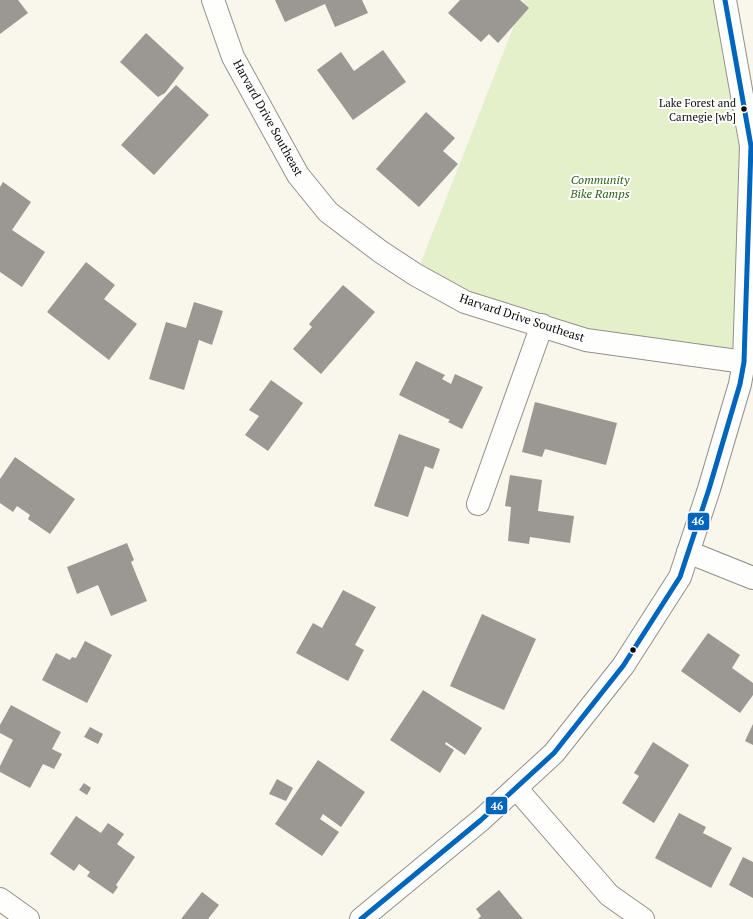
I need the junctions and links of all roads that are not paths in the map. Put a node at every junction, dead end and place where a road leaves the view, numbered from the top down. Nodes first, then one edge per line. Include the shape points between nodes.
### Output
1 (725, 0) edge
2 (218, 2) edge
3 (752, 146) edge
4 (542, 325) junction
5 (744, 362) junction
6 (478, 504) dead end
7 (688, 552) junction
8 (753, 578) edge
9 (516, 788) junction
10 (0, 899) edge
11 (28, 919) edge
12 (361, 919) edge
13 (643, 919) edge

1 - 3 street
2 - 4 street, Harvard Drive Southeast via 233,57 298,175 328,212 416,275 465,302
3 - 5 street
4 - 5 street, Harvard Drive Southeast via 586,340
4 - 6 street
5 - 7 street via 740,384
7 - 8 street
7 - 9 street via 680,577 623,666 554,754
9 - 12 street
9 - 13 street via 609,895
10 - 11 street

